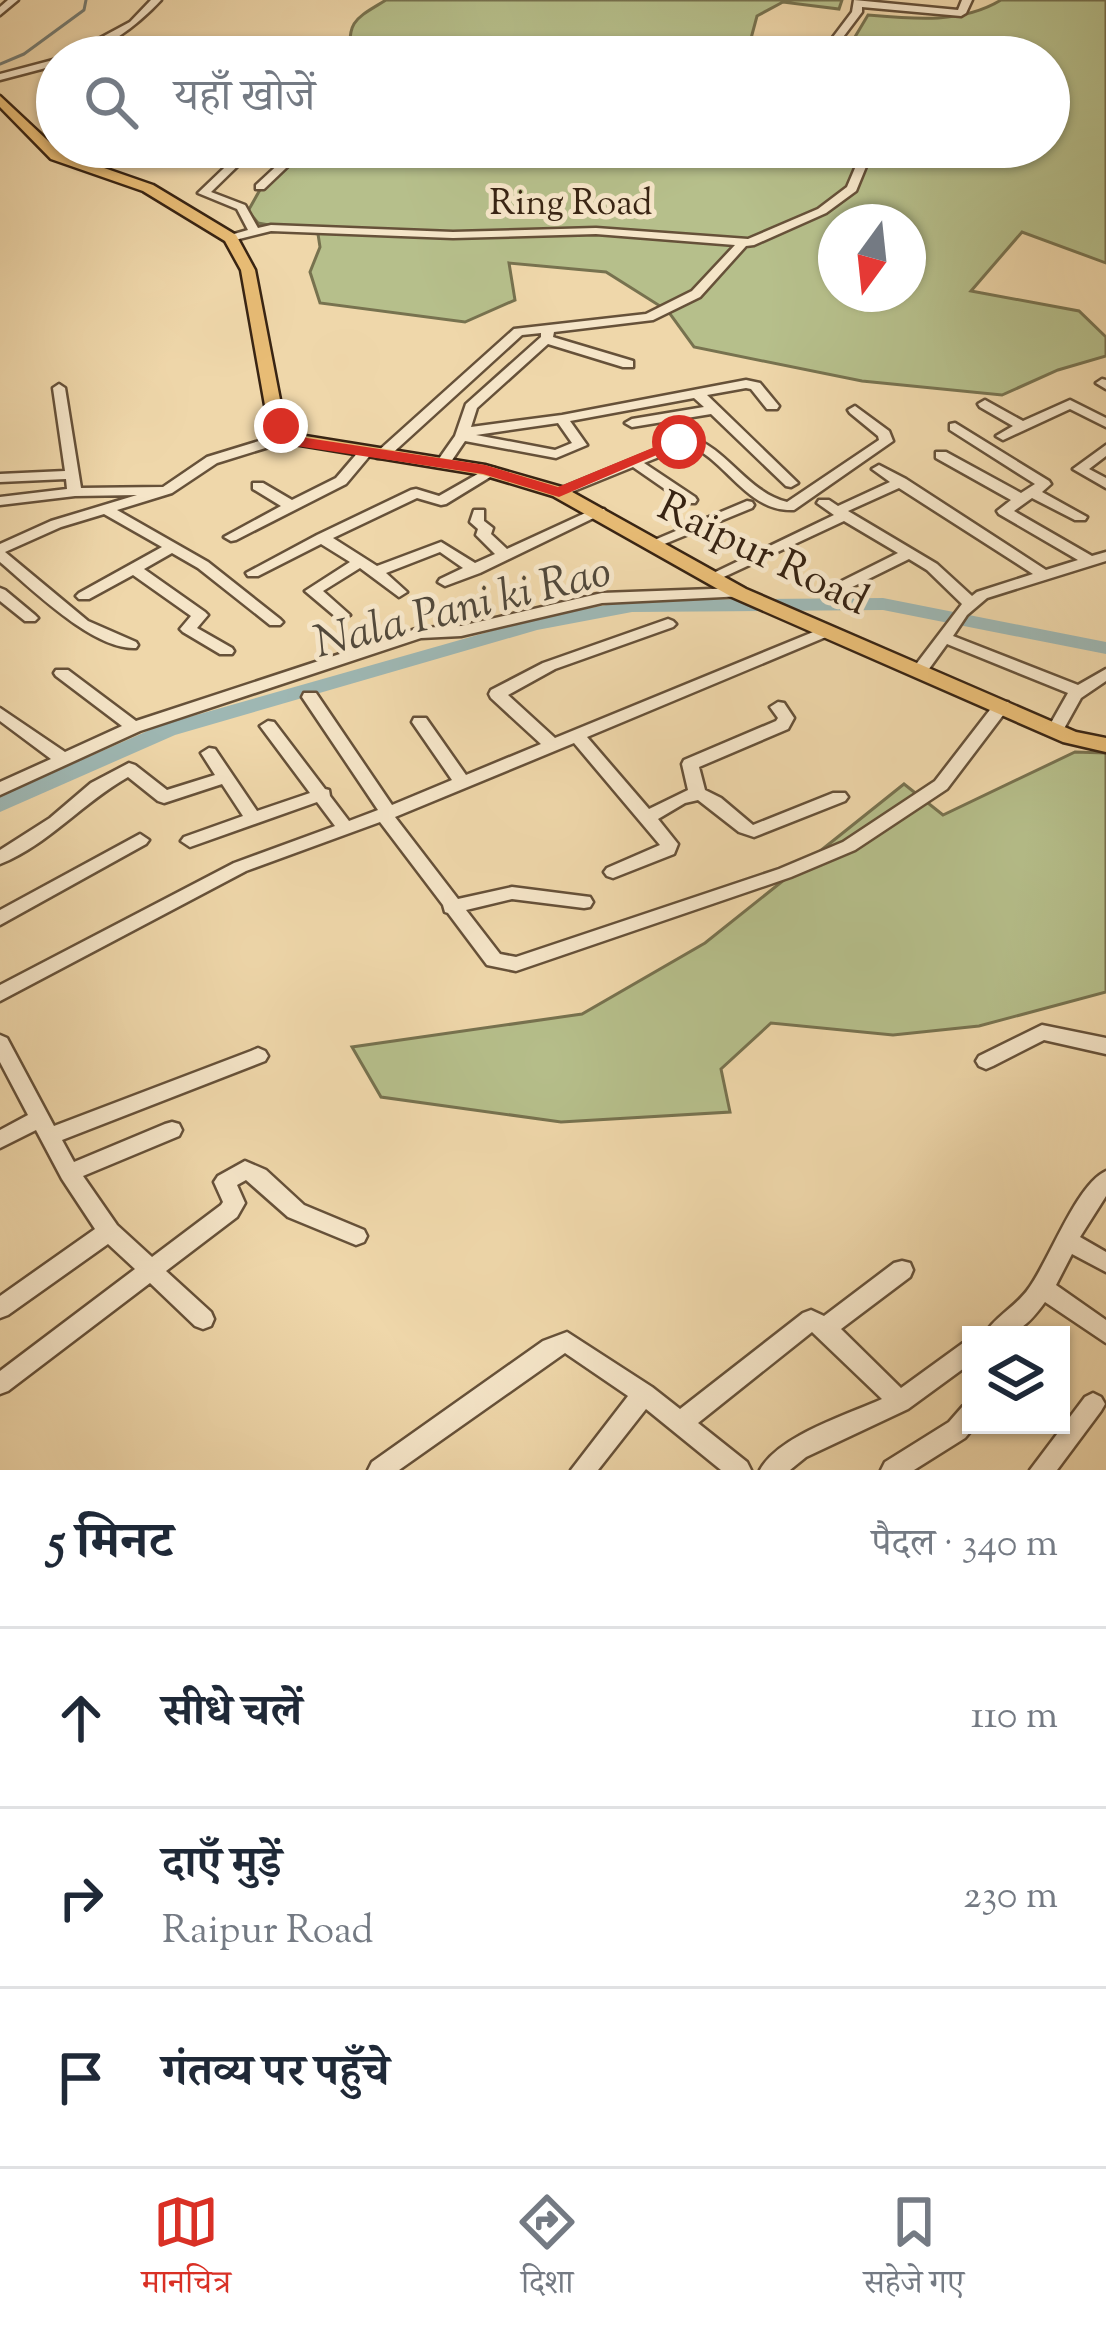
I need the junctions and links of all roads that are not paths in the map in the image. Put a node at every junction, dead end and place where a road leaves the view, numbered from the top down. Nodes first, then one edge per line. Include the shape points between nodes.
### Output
1 (13, 0) edge
2 (156, 0) edge
3 (967, 0) edge
4 (859, 2) edge
5 (912, 4) edge
6 (0, 12) edge
7 (110, 36) edge
8 (837, 36) edge
9 (36, 68) edge
10 (0, 77) edge
11 (0, 100) edge
12 (36, 135) edge
13 (92, 168) edge
14 (230, 168) edge
15 (280, 168) edge
16 (860, 168) edge
17 (260, 187) dead end
18 (254, 230) junction
19 (231, 238) junction
20 (743, 243) junction
21 (547, 333) junction
22 (628, 364) dead end
23 (58, 388) dead end
24 (697, 393) junction
25 (1088, 396) dead end
26 (985, 404) dead end
27 (1070, 404) junction
28 (772, 406) dead end
29 (618, 408) junction
30 (712, 410) junction
31 (855, 410) dead end
32 (562, 419) junction
33 (1106, 423) edge
34 (955, 427) dead end
35 (1023, 427) junction
36 (463, 434) junction
37 (290, 436) junction
38 (1003, 436) dead end
39 (1106, 449) edge
40 (374, 454) junction
41 (941, 455) dead end
42 (634, 462) junction
43 (443, 463) junction
44 (879, 469) dead end
45 (490, 471) junction
46 (0, 478) edge
47 (902, 482) junction
48 (73, 483) junction
49 (791, 483) dead end
50 (1106, 484) edge
51 (258, 486) dead end
52 (167, 490) junction
53 (559, 492) junction
54 (1026, 495) junction
55 (690, 500) dead end
56 (0, 501) edge
57 (746, 505) dead end
58 (291, 506) junction
59 (836, 510) junction
60 (109, 511) junction
61 (599, 512) junction
62 (479, 513) dead end
63 (1080, 518) dead end
64 (231, 537) dead end
65 (322, 538) junction
66 (652, 544) junction
67 (173, 547) junction
68 (0, 552) edge
69 (908, 554) junction
70 (506, 555) junction
71 (1099, 559) edge
72 (361, 562) junction
73 (132, 568) junction
74 (475, 570) junction
75 (376, 572) junction
76 (253, 573) dead end
77 (1044, 575) junction
78 (710, 578) junction
79 (445, 582) dead end
80 (833, 591) dead end
81 (399, 592) dead end
82 (0, 593) edge
83 (742, 594) junction
84 (84, 596) dead end
85 (966, 607) junction
86 (342, 615) dead end
87 (30, 618) dead end
88 (275, 622) dead end
89 (668, 624) dead end
90 (828, 632) junction
91 (948, 634) junction
92 (130, 645) dead end
93 (226, 651) dead end
94 (920, 670) junction
95 (62, 673) dead end
96 (1106, 674) edge
97 (1078, 692) junction
98 (310, 697) dead end
99 (1001, 706) junction
100 (778, 707) dead end
101 (0, 713) edge
102 (420, 722) dead end
103 (134, 727) junction
104 (268, 727) dead end
105 (1055, 730) junction
106 (575, 735) junction
107 (553, 745) junction
108 (1106, 745) edge
109 (209, 753) dead end
110 (61, 758) junction
111 (226, 777) junction
112 (462, 782) junction
113 (0, 790) edge
114 (323, 794) junction
115 (697, 794) junction
116 (839, 797) dead end
117 (386, 814) junction
118 (646, 818) junction
119 (254, 819) junction
120 (347, 830) junction
121 (140, 840) dead end
122 (190, 841) dead end
123 (0, 858) edge
124 (613, 872) dead end
125 (584, 902) dead end
126 (451, 908) junction
127 (0, 917) edge
128 (0, 994) edge
129 (0, 1042) edge
130 (1106, 1046) edge
131 (258, 1056) dead end
132 (986, 1061) dead end
133 (46, 1127) junction
134 (172, 1130) dead end
135 (0, 1140) edge
136 (69, 1173) junction
137 (1106, 1180) edge
138 (109, 1231) junction
139 (356, 1236) dead end
140 (1067, 1240) junction
141 (1106, 1263) edge
142 (151, 1268) junction
143 (902, 1270) dead end
144 (1046, 1290) junction
145 (0, 1308) edge
146 (203, 1319) dead end
147 (1009, 1326) edge
148 (825, 1328) junction
149 (1106, 1333) edge
150 (962, 1357) edge
151 (0, 1384) edge
152 (644, 1394) junction
153 (901, 1402) junction
154 (1093, 1404) dead end
155 (681, 1422) junction
156 (962, 1424) edge
157 (713, 1461) edge
158 (380, 1470) edge
159 (583, 1470) edge
160 (740, 1470) edge
161 (772, 1470) edge
162 (893, 1470) edge
163 (1042, 1470) edge

1 - 6 street
2 - 7 street
3 - 5 street via 962,14
4 - 5 street
4 - 8 street
9 - 10 street
11 - 12 main road
13 - 19 main road via 148,188
14 - 18 street via 204,193 237,205
15 - 17 street
16 - 20 street, Ring Road via 852,189 822,212
18 - 19 street, Ring Road
18 - 20 street, Ring Road via 596,230
19 - 37 main road via 248,270 273,405
20 - 21 street via 696,294 649,317
21 - 22 street
21 - 36 street via 471,407
21 - 40 street via 512,335
23 - 48 street
24 - 28 street via 751,384
24 - 29 street
24 - 30 street
25 - 27 street
26 - 35 street
27 - 33 street
27 - 35 street
29 - 30 street via 635,429
29 - 32 street
30 - 49 street
31 - 42 street via 886,441 789,507 766,499 694,441
32 - 36 street
32 - 36 street via 580,445 561,454
34 - 54 street via 1042,481
35 - 38 street
36 - 43 street
37 - 40 main road, Raipur Road
37 - 52 street via 212,460
39 - 50 street via 1080,469
40 - 43 main road, Raipur Road
40 - 58 street
41 - 54 street
42 - 53 street
42 - 55 street
43 - 45 main road, Raipur Road
44 - 47 street
45 - 53 main road, Raipur Road
45 - 65 street via 440,501 416,493
46 - 48 street
47 - 59 street
47 - 77 street
48 - 52 street
48 - 56 street
51 - 58 street
52 - 60 street
53 - 61 main road, Raipur Road
54 - 63 street
54 - 71 street via 1004,511
57 - 66 street
58 - 64 street
59 - 69 street
59 - 78 street
60 - 67 street
60 - 68 street via 56,524
61 - 66 main road, Raipur Road
61 - 70 street
62 - 70 street via 483,535
65 - 72 street
65 - 76 street
66 - 78 main road, Raipur Road
67 - 73 street
67 - 88 street
68 - 92 street via 83,624
69 - 80 street
69 - 85 street via 942,574
70 - 74 street
71 - 77 street
72 - 75 street
72 - 86 street via 313,591
73 - 84 street
73 - 93 street via 200,615 188,628
74 - 75 street via 443,546
74 - 79 street
75 - 81 street
77 - 85 street
78 - 83 main road, Raipur Road
82 - 87 street
83 - 90 main road, Raipur Road
83 - 103 street via 602,598 419,633
85 - 91 street
89 - 107 street via 497,694
90 - 94 main road, Raipur Road
90 - 106 street
91 - 94 street
91 - 97 street
94 - 99 main road, Raipur Road
95 - 103 street
96 - 97 street
97 - 105 street
98 - 117 street
99 - 105 main road, Raipur Road
99 - 126 street via 930,794 849,846 785,873 516,964 494,960
100 - 115 street via 782,725 688,766
101 - 110 street
102 - 112 street
103 - 110 street
104 - 114 street
105 - 108 main road, Raipur Road
106 - 107 street
106 - 118 street
107 - 112 street
109 - 111 street
110 - 113 street
111 - 119 street
111 - 123 street via 166,797 129,770
112 - 117 street
114 - 119 street
114 - 120 street
115 - 116 street via 750,831
115 - 118 street
117 - 120 street
117 - 126 street
118 - 124 street via 669,848
119 - 122 street
120 - 128 street via 214,879
121 - 127 street
125 - 126 street via 512,893
129 - 133 street
130 - 132 street via 1042,1031
131 - 133 street
133 - 135 street
133 - 136 street
134 - 136 street
136 - 138 street
137 - 140 street
138 - 142 street
138 - 145 street
139 - 142 street via 296,1211 244,1170 225,1182 232,1208
140 - 141 street
140 - 144 street
142 - 146 street
142 - 151 street
143 - 148 street
144 - 147 street
144 - 149 street
148 - 153 street
148 - 155 street via 807,1321
150 - 153 street
152 - 155 street
152 - 158 street via 567,1342
152 - 159 street
153 - 161 street via 830,1432
154 - 163 street
155 - 157 street
156 - 162 street
157 - 160 street

